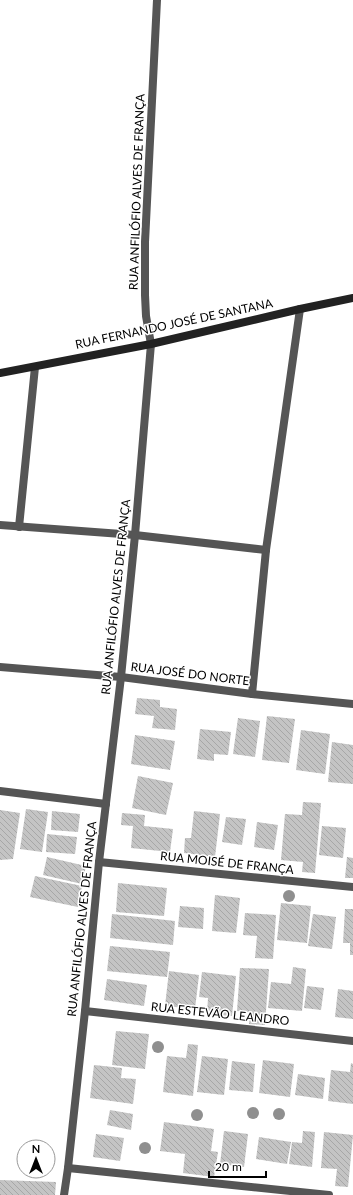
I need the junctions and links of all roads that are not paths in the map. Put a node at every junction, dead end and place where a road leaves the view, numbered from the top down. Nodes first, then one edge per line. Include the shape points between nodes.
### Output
1 (157, 0) edge
2 (353, 298) edge
3 (300, 308) junction
4 (151, 344) junction
5 (35, 366) junction
6 (0, 372) edge
7 (0, 525) edge
8 (19, 527) junction
9 (135, 535) junction
10 (266, 550) junction
11 (0, 667) edge
12 (121, 677) junction
13 (252, 694) junction
14 (353, 704) edge
15 (0, 791) edge
16 (106, 804) junction
17 (100, 862) junction
18 (353, 887) edge
19 (85, 1011) junction
20 (353, 1040) edge
21 (68, 1168) junction
22 (64, 1195) edge
23 (329, 1195) edge

1 - 4 street, RUA ANFILÓFIO ALVES DE FRANÇA via 145,242 146,316
2 - 3 street, RUA FERNANDO JOSÉ DE SANTANA
3 - 4 street, RUA FERNANDO JOSÉ DE SANTANA
3 - 10 street
4 - 5 street, RUA FERNANDO JOSÉ DE SANTANA
4 - 9 street, RUA ANFILÓFIO ALVES DE FRANÇA
5 - 6 street, RUA FERNANDO JOSÉ DE SANTANA
5 - 8 street
7 - 8 street
8 - 9 street
9 - 10 street
9 - 12 street, RUA ANFILÓFIO ALVES DE FRANÇA
10 - 13 street
11 - 12 street, RUA JOSÉ DO NORTE
12 - 13 street, RUA JOSÉ DO NORTE
12 - 16 street, RUA ANFILÓFIO ALVES DE FRANÇA
13 - 14 street, RUA JOSÉ DO NORTE
15 - 16 street
16 - 17 street, RUA ANFILÓFIO ALVES DE FRANÇA
17 - 18 street, RUA MOISÉ DE FRANÇA
17 - 19 street, RUA ANFILÓFIO ALVES DE FRANÇA
19 - 20 street, RUA ESTEVÃO LEANDRO
19 - 21 street, RUA ANFILÓFIO ALVES DE FRANÇA
21 - 22 street, RUA ANFILÓFIO ALVES DE FRANÇA
21 - 23 street

